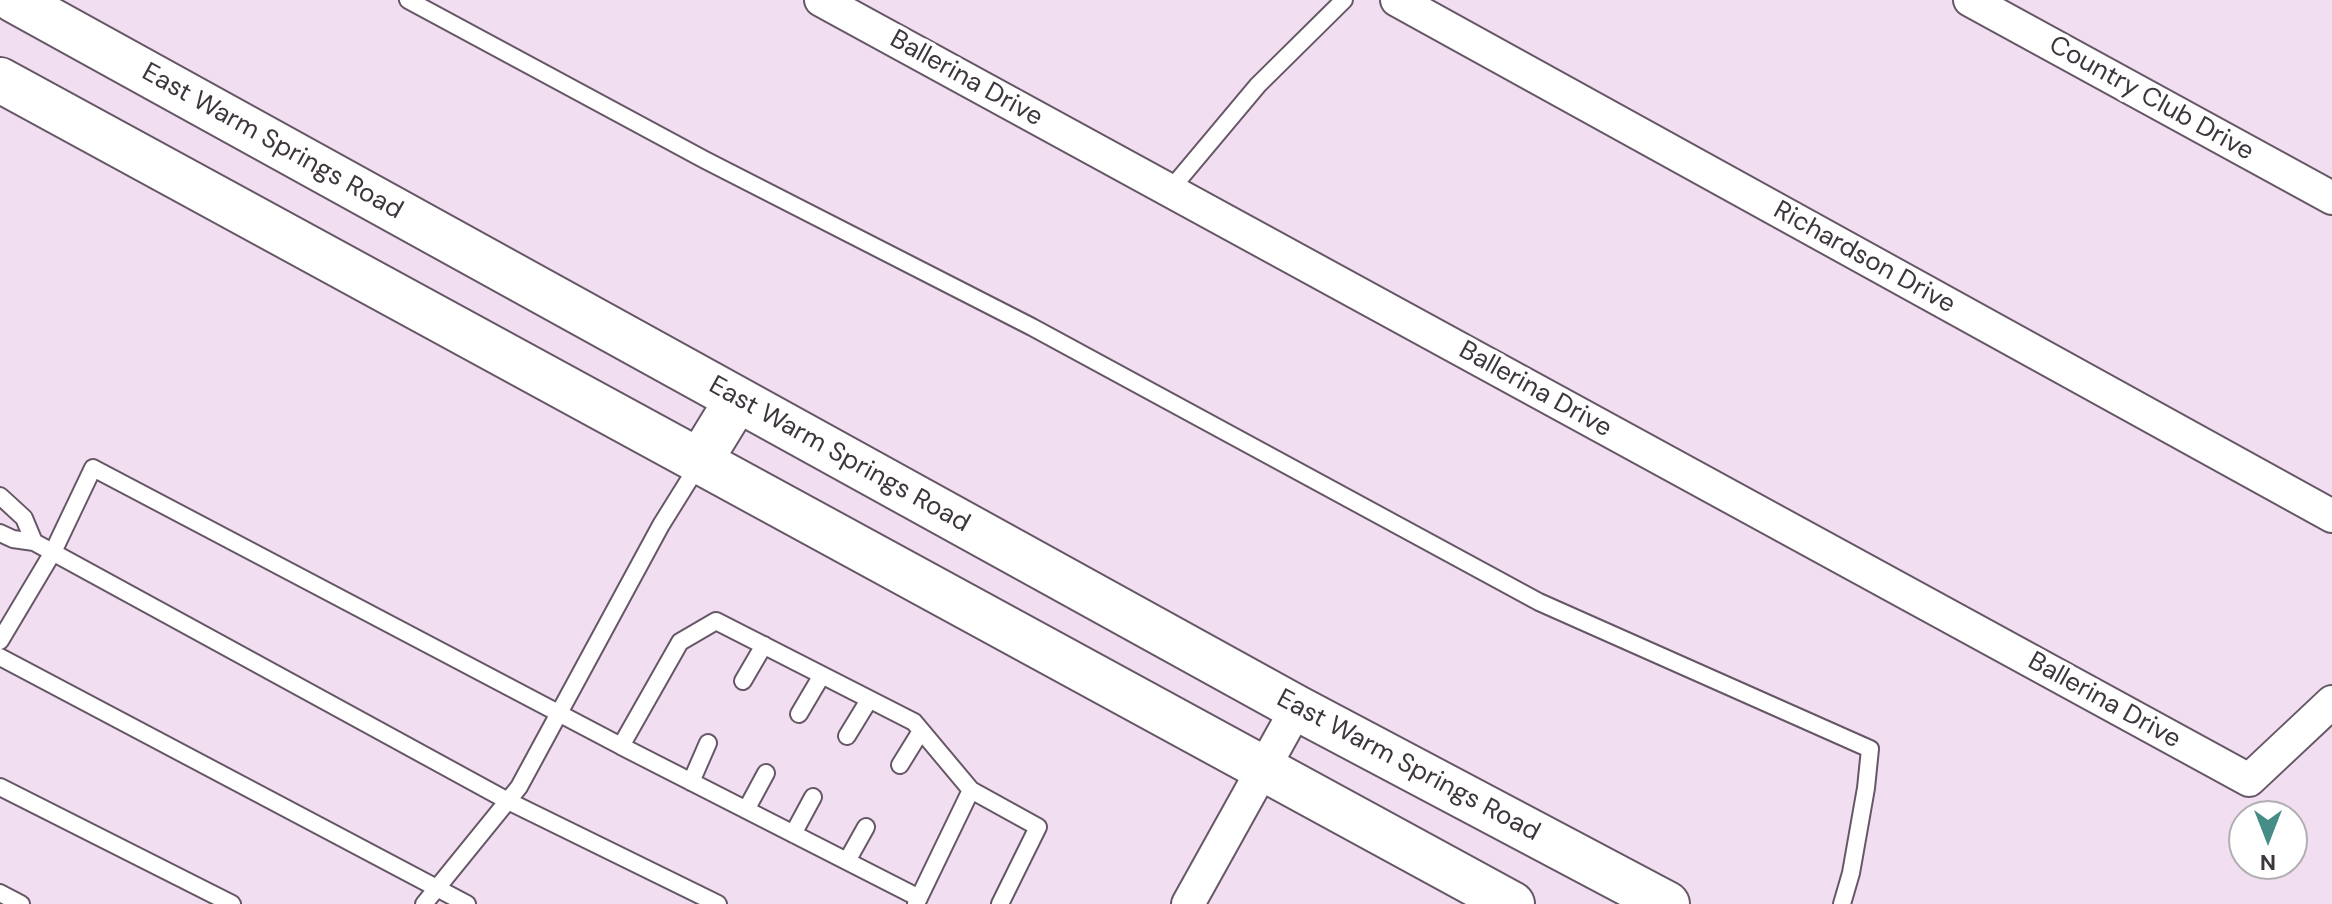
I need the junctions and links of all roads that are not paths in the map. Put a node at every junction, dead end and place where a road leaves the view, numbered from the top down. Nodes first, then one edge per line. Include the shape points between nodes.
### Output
1 (14, 0) edge
2 (408, 0) edge
3 (821, 0) edge
4 (1344, 0) edge
5 (1397, 0) edge
6 (1970, 0) edge
7 (0, 80) edge
8 (1170, 190) junction
9 (2332, 198) edge
10 (737, 400) junction
11 (699, 462) junction
12 (0, 496) edge
13 (2332, 516) edge
14 (0, 533) edge
15 (34, 542) junction
16 (53, 552) junction
17 (0, 641) edge
18 (764, 645) junction
19 (0, 657) edge
20 (822, 675) junction
21 (743, 681) dead end
22 (869, 700) junction
23 (2332, 702) edge
24 (1297, 708) junction
25 (559, 713) junction
26 (799, 714) dead end
27 (921, 731) junction
28 (847, 736) dead end
29 (708, 743) dead end
30 (621, 746) junction
31 (900, 765) dead end
32 (1261, 770) junction
33 (766, 773) dead end
34 (691, 782) junction
35 (0, 787) edge
36 (971, 790) junction
37 (813, 797) dead end
38 (508, 801) junction
39 (746, 810) junction
40 (866, 827) dead end
41 (793, 834) junction
42 (847, 861) junction
43 (436, 889) junction
44 (0, 893) edge
45 (917, 901) edge
46 (21, 904) edge
47 (232, 904) edge
48 (424, 904) edge
49 (467, 904) edge
50 (718, 904) edge
51 (1000, 904) edge
52 (1188, 904) edge
53 (1512, 904) edge
54 (1667, 904) edge
55 (1842, 904) edge

1 - 10 main road, East Warm Springs Road
2 - 55 lane via 1032,327 1539,602 1870,749
3 - 8 street, Ballerina Drive
4 - 8 lane via 1258,85
5 - 13 street, Richardson Drive
6 - 9 street, Country Club Drive
7 - 11 main road
8 - 23 street, Ballerina Drive via 2249,780
10 - 11 main road
10 - 24 main road, East Warm Springs Road
11 - 25 lane
11 - 32 main road
12 - 15 lane via 24,518
14 - 15 lane
15 - 16 lane
16 - 17 lane
16 - 25 lane via 93,468
16 - 38 lane
18 - 20 lane
18 - 21 lane
18 - 30 lane via 716,621 680,642
19 - 43 lane
20 - 22 lane
20 - 26 lane
22 - 27 lane via 914,722
22 - 28 lane
24 - 32 street
24 - 54 main road, East Warm Springs Road
25 - 30 lane
25 - 38 lane
27 - 31 lane
27 - 36 lane
29 - 34 lane
30 - 34 lane
32 - 52 street
32 - 53 main road
33 - 39 lane
34 - 39 lane
35 - 47 lane
36 - 45 lane
36 - 51 lane via 1038,827
37 - 41 lane
38 - 43 lane
38 - 50 lane
39 - 41 lane
40 - 42 lane
41 - 42 lane
42 - 45 lane
43 - 48 lane
43 - 49 lane
44 - 46 lane

